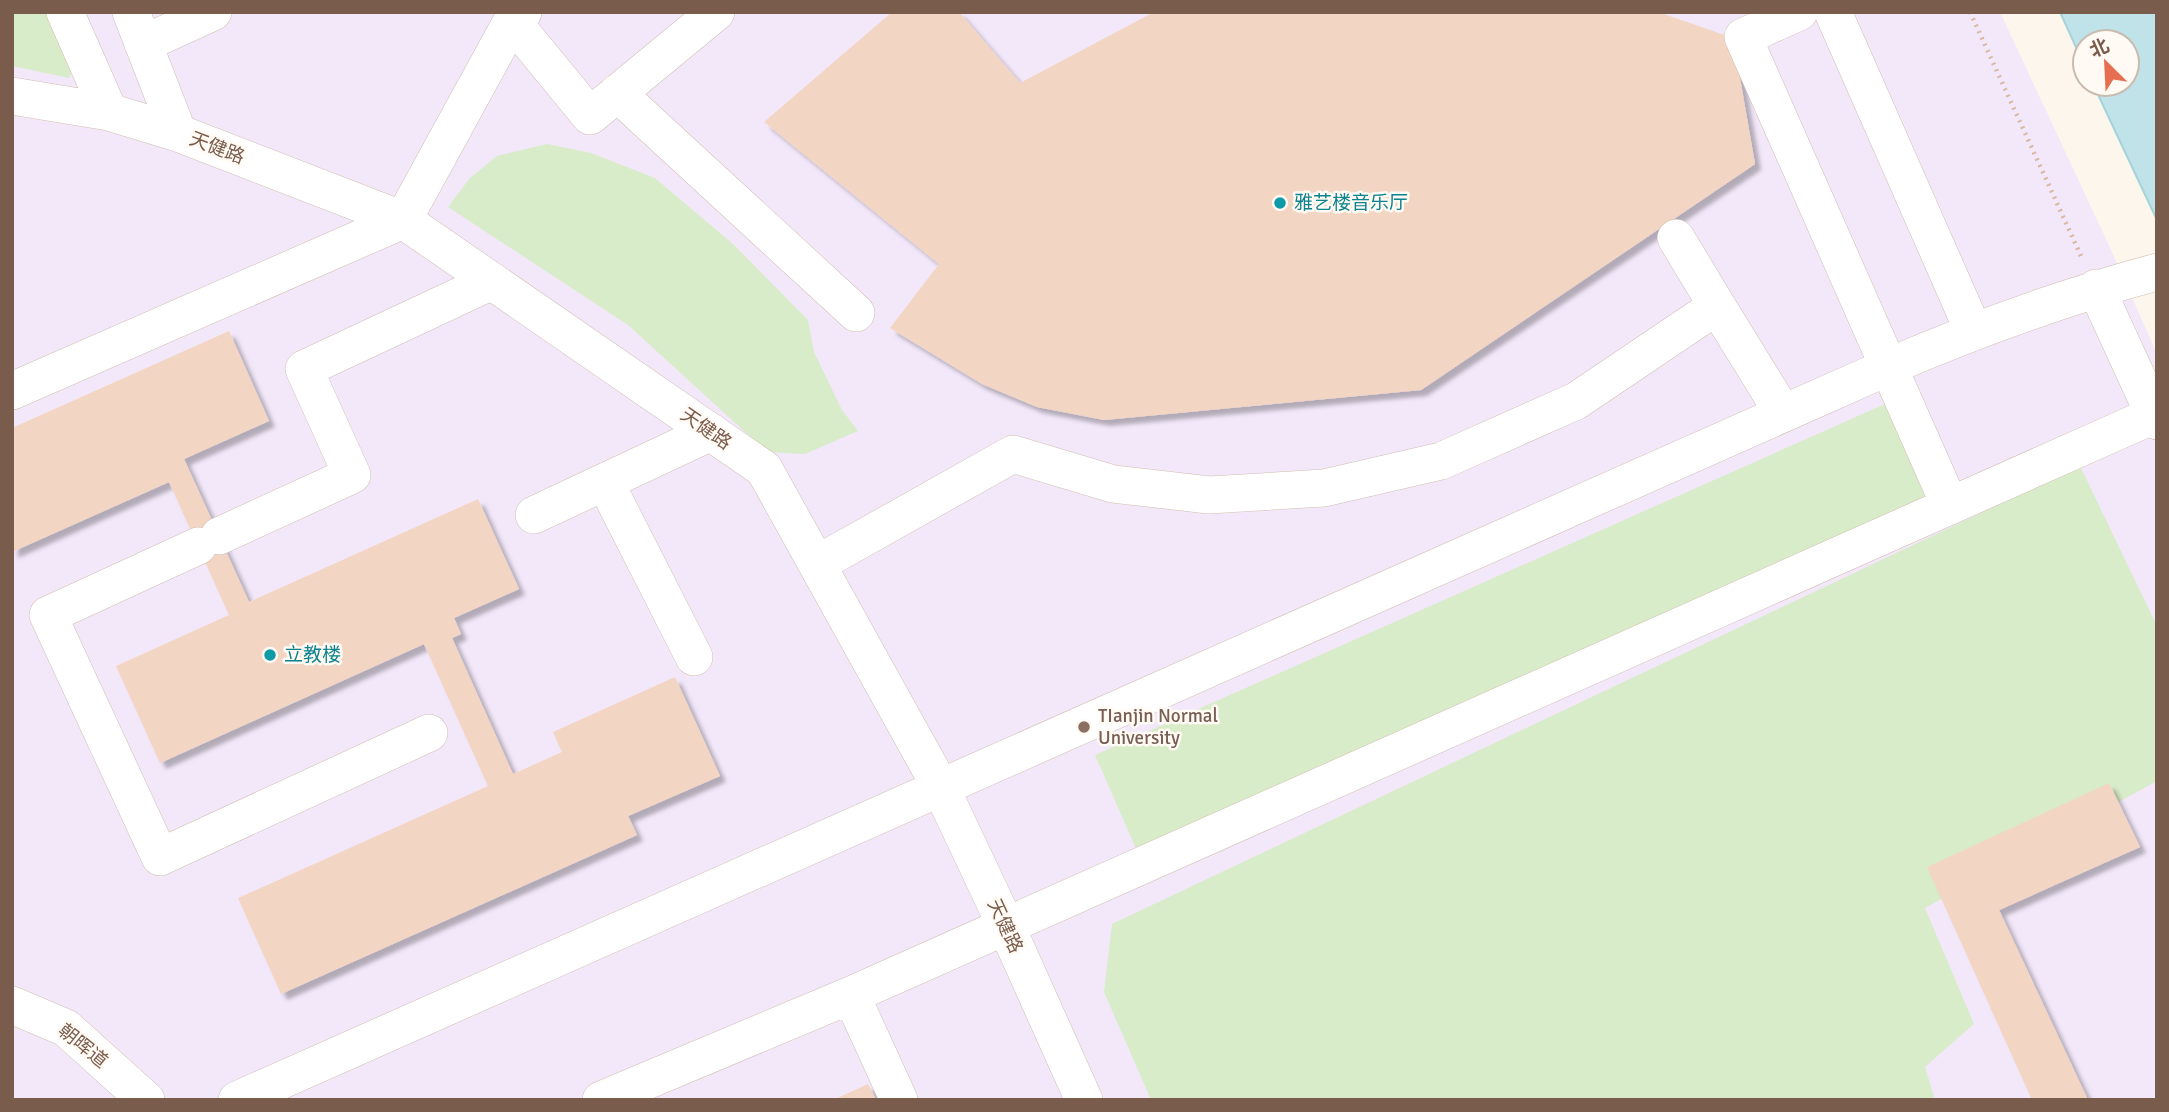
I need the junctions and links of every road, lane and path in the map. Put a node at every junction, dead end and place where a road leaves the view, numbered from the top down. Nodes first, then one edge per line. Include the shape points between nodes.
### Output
1 (65, 12) edge
2 (213, 12) edge
3 (716, 12) edge
4 (1799, 12) edge
5 (1833, 12) edge
6 (1970, 12) edge
7 (517, 17) edge
8 (1743, 25) edge
9 (137, 28) edge
10 (617, 93) junction
11 (12, 96) edge
12 (109, 112) junction
13 (178, 133) junction
14 (403, 220) junction
15 (1676, 238) dead end
16 (2157, 272) edge
17 (492, 281) junction
18 (2096, 288) junction
19 (1717, 306) junction
20 (856, 313) dead end
21 (1973, 330) junction
22 (1888, 367) junction
23 (12, 391) edge
24 (1783, 413) junction
25 (2155, 418) edge
26 (711, 432) junction
27 (605, 482) junction
28 (1950, 506) junction
29 (534, 515) dead end
30 (817, 564) junction
31 (694, 657) dead end
32 (429, 733) dead end
33 (940, 786) junction
34 (1006, 926) junction
35 (851, 995) junction
36 (12, 1005) edge
37 (146, 1100) edge
38 (237, 1100) edge
39 (601, 1100) edge
40 (898, 1100) edge
41 (1084, 1100) edge

1 - 12 street
2 - 9 street
3 - 10 street
4 - 8 street
5 - 21 street
6 - 18 path
7 - 10 street via 590,116
7 - 14 street
8 - 22 street
9 - 13 street
10 - 20 street
11 - 12 street, 天健路
12 - 13 street, 天健路
13 - 14 street, 天健路
14 - 17 street, 天健路
14 - 23 street
15 - 19 street
16 - 18 street
17 - 26 street, 天健路
17 - 32 street via 304,369 352,475 48,615 160,857
18 - 21 street
18 - 25 street
19 - 24 street
19 - 30 street via 1576,401 1441,461 1325,488 1209,495 1113,484 1013,454
21 - 22 street
22 - 24 street
22 - 28 street
24 - 33 street
25 - 28 street
26 - 27 street
26 - 30 street, 天健路 via 764,469
27 - 29 street
27 - 31 street
28 - 34 street
30 - 33 street, 天健路
33 - 34 street, 天健路
33 - 38 street
34 - 35 street
34 - 41 street, 天健路
35 - 39 street
35 - 40 street
36 - 37 street, 朝晖道 via 66,1028

